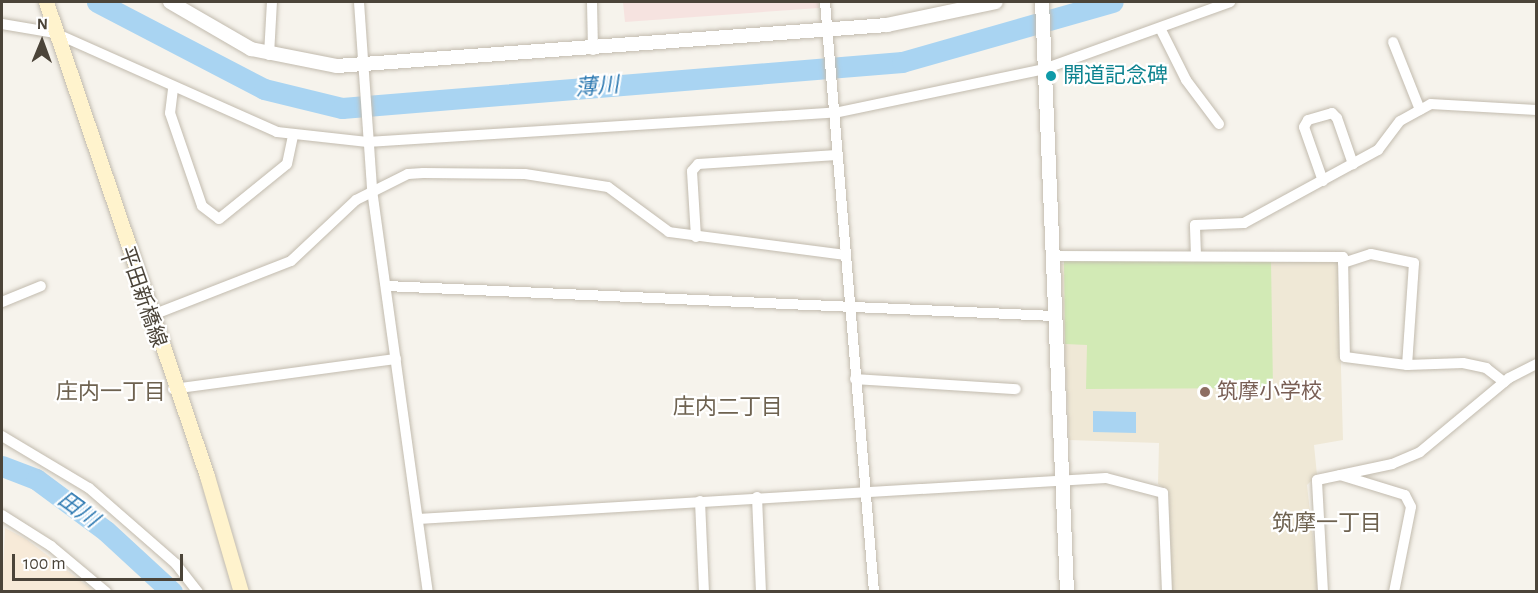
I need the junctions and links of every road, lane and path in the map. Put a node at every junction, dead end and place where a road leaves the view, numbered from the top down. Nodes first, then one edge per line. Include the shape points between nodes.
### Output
1 (46, 2) edge
2 (170, 2) edge
3 (272, 2) edge
4 (359, 2) edge
5 (592, 2) edge
6 (825, 2) edge
7 (996, 2) edge
8 (1042, 2) edge
9 (1230, 2) edge
10 (2, 24) edge
11 (1161, 28) junction
12 (53, 29) junction
13 (828, 35) junction
14 (1393, 42) dead end
15 (593, 50) junction
16 (269, 55) junction
17 (1044, 65) junction
18 (360, 71) junction
19 (173, 89) junction
20 (834, 109) junction
21 (1420, 110) junction
22 (1536, 110) edge
23 (1219, 124) dead end
24 (293, 136) junction
25 (366, 138) junction
26 (837, 155) junction
27 (1353, 164) junction
28 (1323, 181) junction
29 (372, 190) junction
30 (696, 237) junction
31 (845, 255) junction
32 (1052, 256) junction
33 (1196, 256) junction
34 (1343, 263) junction
35 (41, 286) dead end
36 (386, 286) junction
37 (2, 302) edge
38 (848, 304) junction
39 (150, 316) junction
40 (1055, 316) junction
41 (396, 359) junction
42 (1536, 364) edge
43 (1407, 365) junction
44 (855, 379) junction
45 (1504, 382) junction
46 (173, 389) junction
47 (1016, 389) dead end
48 (2, 435) edge
49 (1339, 475) junction
50 (1063, 480) junction
51 (866, 492) junction
52 (757, 497) junction
53 (700, 501) junction
54 (2, 515) edge
55 (418, 519) junction
56 (106, 591) edge
57 (198, 591) edge
58 (241, 591) edge
59 (428, 591) edge
60 (704, 591) edge
61 (761, 591) edge
62 (874, 591) edge
63 (1067, 591) edge
64 (1167, 591) edge
65 (1323, 591) edge
66 (1394, 591) edge

1 - 12 main road, 平田新橋線
2 - 16 street
3 - 16 street
4 - 18 street
5 - 15 street
6 - 13 street
7 - 13 street via 946,15
8 - 17 street
9 - 11 street
10 - 12 street
11 - 17 street
11 - 23 street via 1186,80
12 - 19 street
12 - 39 main road, 平田新橋線
13 - 15 street
13 - 20 street
14 - 21 street
15 - 18 street
16 - 18 street
17 - 20 street
17 - 32 street
18 - 25 street
19 - 24 street
19 - 24 street via 170,113 202,206 219,219 287,164
20 - 25 street
20 - 26 street
21 - 22 street via 1431,104
21 - 27 street via 1400,121 1378,150
24 - 25 street
25 - 29 street
26 - 30 street via 698,164 692,171
26 - 31 street
27 - 28 street
27 - 28 street via 1337,118 1332,114 1308,120 1304,127
28 - 33 street via 1244,223 1194,225
29 - 30 street via 423,173 525,174 608,187 653,224
29 - 36 street
29 - 39 street via 291,261
30 - 31 street
31 - 38 street
32 - 33 street
32 - 40 street
33 - 34 street via 1334,255 1343,257
34 - 43 street via 1345,357
34 - 43 street via 1371,254 1414,263
35 - 37 street
36 - 38 street
36 - 41 street
38 - 40 street
38 - 44 street
39 - 46 main road, 平田新橋線
40 - 50 street
41 - 46 street
41 - 55 street
42 - 45 street
43 - 45 street via 1463,363 1486,368
44 - 47 street
44 - 51 street
45 - 49 street via 1420,452 1392,464
46 - 58 main road, 平田新橋線 via 207,476
48 - 57 street via 97,495 176,564
49 - 65 street via 1317,480 1314,497
49 - 66 street via 1405,495 1411,507
50 - 51 street
50 - 63 street
50 - 64 street via 1106,478 1163,493
51 - 52 street
51 - 62 street
52 - 53 street
52 - 61 street
53 - 55 street
53 - 60 street
54 - 56 street via 51,546
55 - 59 street

